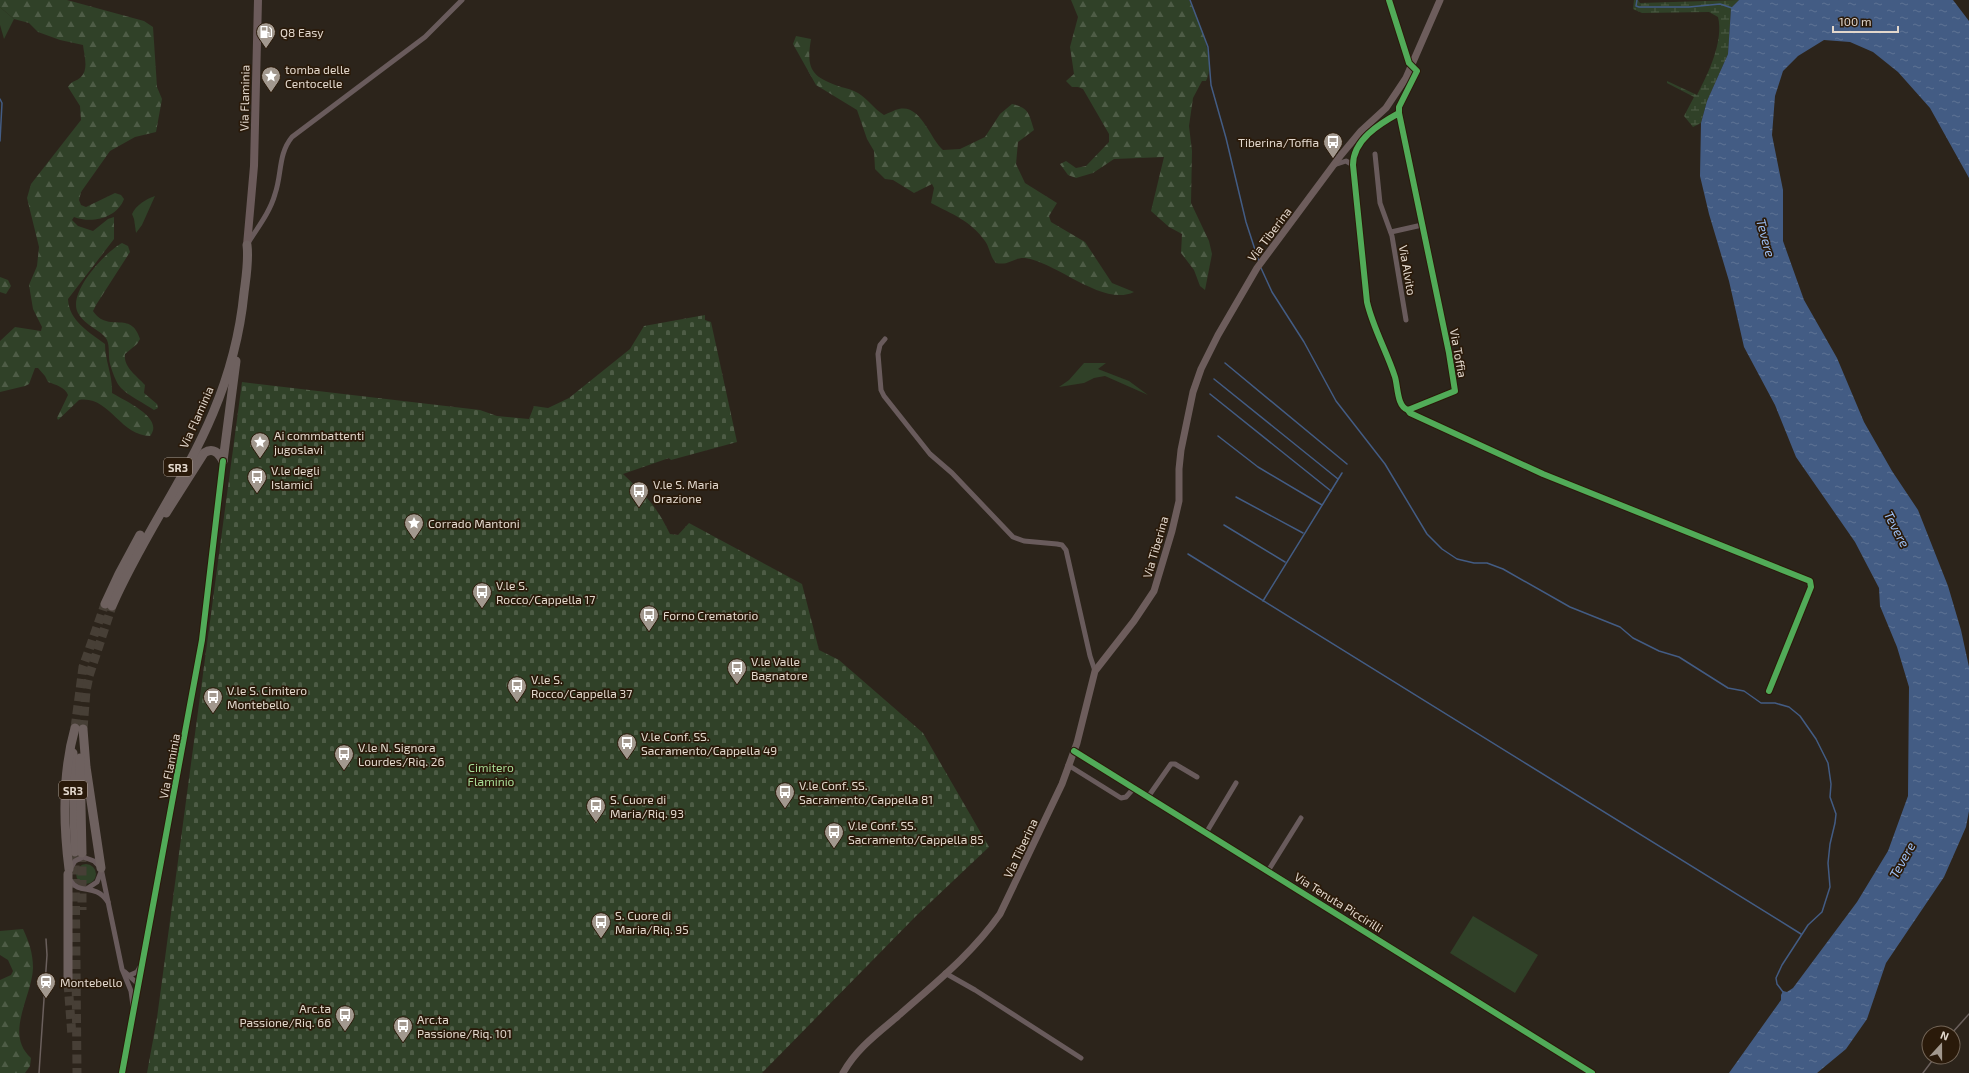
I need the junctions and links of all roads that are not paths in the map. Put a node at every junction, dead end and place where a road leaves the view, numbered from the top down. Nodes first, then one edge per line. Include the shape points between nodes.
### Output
1 (258, 0) edge
2 (462, 0) edge
3 (1389, 0) edge
4 (1440, 0) edge
5 (1411, 66) junction
6 (1399, 113) junction
7 (1375, 154) dead end
8 (1341, 155) junction
9 (1346, 161) junction
10 (1353, 165) junction
11 (1333, 166) junction
12 (1422, 225) junction
13 (1391, 232) junction
14 (247, 244) junction
15 (1406, 320) dead end
16 (239, 332) junction
17 (885, 339) dead end
18 (1408, 410) junction
19 (223, 461) junction
20 (142, 544) junction
21 (1095, 671) junction
22 (1769, 691) dead end
23 (79, 728) junction
24 (1074, 751) junction
25 (1068, 765) junction
26 (1196, 777) dead end
27 (1236, 783) dead end
28 (1134, 788) junction
29 (1148, 797) junction
30 (1301, 818) dead end
31 (1206, 833) junction
32 (78, 853) tunnel mouth
33 (101, 868) junction
34 (1268, 871) junction
35 (68, 872) junction
36 (85, 889) junction
37 (108, 902) junction
38 (142, 962) junction
39 (945, 973) junction
40 (127, 979) junction
41 (68, 983) tunnel mouth
42 (138, 987) junction
43 (134, 1009) junction
44 (1081, 1058) dead end
45 (122, 1073) edge
46 (843, 1073) edge
47 (1592, 1073) edge

1 - 14 main road, Via Flaminia / SR3 via 254,166
2 - 14 street via 425,37 292,138 281,158 278,186 272,204
3 - 5 street
4 - 5 main road, Via Tiberina
5 - 6 street via 1416,72
5 - 8 main road, Via Tiberina via 1386,108 1361,131
6 - 10 street via 1366,136 1354,151
6 - 12 street, Via Toffia
7 - 13 street via 1380,203
8 - 9 street
8 - 11 main road, Via Tiberina
9 - 10 street
9 - 11 street
10 - 18 street via 1367,302 1395,377 1402,406
11 - 21 main road, Via Tiberina via 1257,268 1201,369 1193,392 1179,468 1179,501 1154,591 1134,622
12 - 13 street, Via Alvito
12 - 18 street, Via Toffia via 1455,391
13 - 15 street, Via Alvito
14 - 16 highway, Via Flaminia / SR3 via 244,300
14 - 20 highway, Via Flaminia / SR3 via 230,348 217,388 198,432 137,540 109,605
16 - 19 highway
16 - 20 highway, Via Flaminia / SR3 via 213,413
17 - 21 street via 878,354 882,392 924,447 1013,537 1024,541 1062,545 1066,550
18 - 22 street via 1543,474 1810,581 1811,587
19 - 20 highway via 220,454 213,451 208,450 204,453 152,534
19 - 38 street, Via Flaminia via 202,640
21 - 24 main road, Via Tiberina
23 - 32 highway, SR3
23 - 33 highway
23 - 35 highway via 68,757 65,780
24 - 25 main road, Via Tiberina
24 - 28 street, Via Tenuta Piccirilli
25 - 28 street via 1121,798 1126,797
25 - 39 main road, Via Tiberina via 1000,914 973,947
26 - 29 street via 1176,764 1171,764
27 - 31 street
28 - 29 street, Via Tenuta Piccirilli
29 - 31 street, Via Tenuta Piccirilli
30 - 34 street
31 - 34 street, Via Tenuta Piccirilli
33 - 35 street via 94,860 83,857 75,861
33 - 36 street via 101,876 97,882
33 - 37 street
34 - 47 street, Via Tenuta Piccirilli
35 - 36 street via 73,884
35 - 41 highway
36 - 37 street via 99,892
37 - 40 street via 122,969
38 - 40 street via 137,972
38 - 42 street, Via Flaminia
39 - 44 street
39 - 46 main road, Via Tiberina via 863,1045
40 - 42 street
40 - 43 street
42 - 43 street, Via Flaminia
43 - 45 street, Via Flaminia

